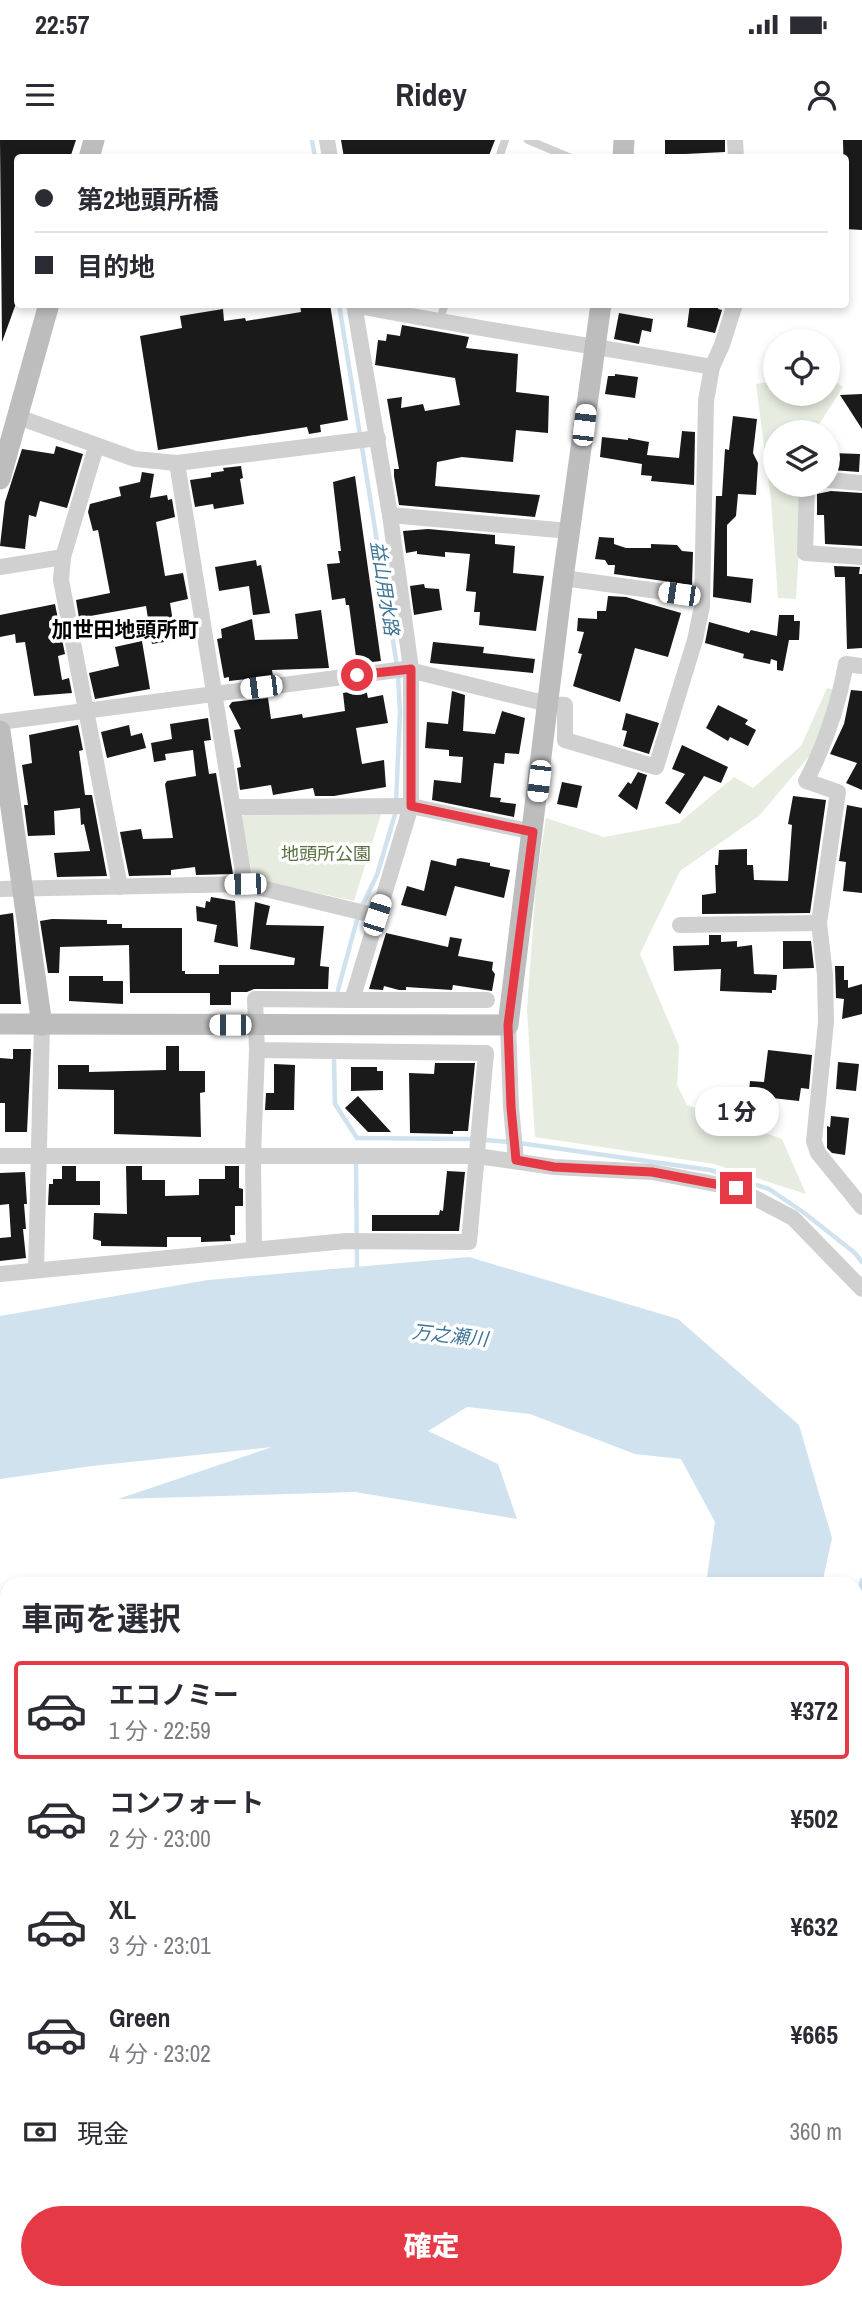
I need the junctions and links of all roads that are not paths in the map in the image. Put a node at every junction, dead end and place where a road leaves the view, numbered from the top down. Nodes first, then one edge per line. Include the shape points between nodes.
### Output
1 (528, 140) edge
2 (561, 154) edge
3 (48, 308) edge
4 (355, 308) edge
5 (369, 308) edge
6 (444, 308) edge
7 (600, 308) edge
8 (734, 308) edge
9 (439, 322) junction
10 (594, 345) junction
11 (712, 367) junction
12 (9, 413) edge
13 (378, 438) junction
14 (96, 447) junction
15 (177, 463) junction
16 (0, 479) edge
17 (840, 481) edge
18 (862, 483) edge
19 (807, 497) edge
20 (390, 515) junction
21 (569, 531) junction
22 (63, 557) junction
23 (862, 557) edge
24 (0, 567) edge
25 (563, 578) junction
26 (702, 597) junction
27 (862, 666) edge
28 (408, 669) junction
29 (213, 693) junction
30 (548, 704) junction
31 (87, 710) junction
32 (0, 722) edge
33 (0, 731) edge
34 (407, 805) junction
35 (234, 807) junction
36 (533, 832) junction
37 (245, 884) junction
38 (120, 887) junction
39 (22, 888) junction
40 (0, 889) edge
41 (372, 914) junction
42 (819, 923) junction
43 (680, 925) dead end
44 (352, 1000) junction
45 (487, 1000) dead end
46 (0, 1024) edge
47 (42, 1025) junction
48 (257, 1025) junction
49 (508, 1025) junction
50 (257, 1050) junction
51 (477, 1146) junction
52 (40, 1155) junction
53 (253, 1155) junction
54 (515, 1155) junction
55 (0, 1156) edge
56 (862, 1208) edge
57 (254, 1248) junction
58 (36, 1270) junction
59 (0, 1274) edge
60 (862, 1289) edge

1 - 2 lane
3 - 12 street
4 - 13 street
5 - 9 street
6 - 9 lane
7 - 10 street
8 - 11 street
9 - 10 street
10 - 11 street
10 - 21 street
11 - 26 street via 706,401
12 - 14 street
12 - 16 street
13 - 15 street
13 - 20 street
14 - 15 street via 135,459
14 - 22 street
15 - 29 street
17 - 18 street
19 - 23 street via 805,553
20 - 21 street
20 - 28 street
21 - 25 street
22 - 24 street
22 - 31 street via 61,580
25 - 26 street
25 - 30 street
26 - 30 street via 695,640 656,767 565,740 565,705
27 - 42 street via 846,664 823,749 806,781 838,792
28 - 29 street
28 - 30 street
28 - 34 street
29 - 31 street
29 - 35 street
30 - 36 street
31 - 32 street
31 - 38 street
33 - 39 street
34 - 35 street
34 - 36 street
34 - 41 street
35 - 37 street
36 - 49 street
37 - 38 street
37 - 41 street
38 - 39 street
39 - 40 street
39 - 47 street
41 - 44 street
42 - 43 street
42 - 56 street via 826,1022 814,1141 818,1153
44 - 45 street
44 - 48 street via 255,999
46 - 47 street
47 - 48 street
47 - 52 street
48 - 49 street
48 - 50 street
49 - 54 street
50 - 51 street via 486,1053
50 - 53 street
51 - 53 street via 371,1154
51 - 54 street
51 - 57 street via 469,1242 346,1241
52 - 53 street
52 - 55 street
52 - 58 street
53 - 57 street
54 - 60 street via 554,1167 652,1172 736,1188 793,1217
57 - 58 street
58 - 59 street

